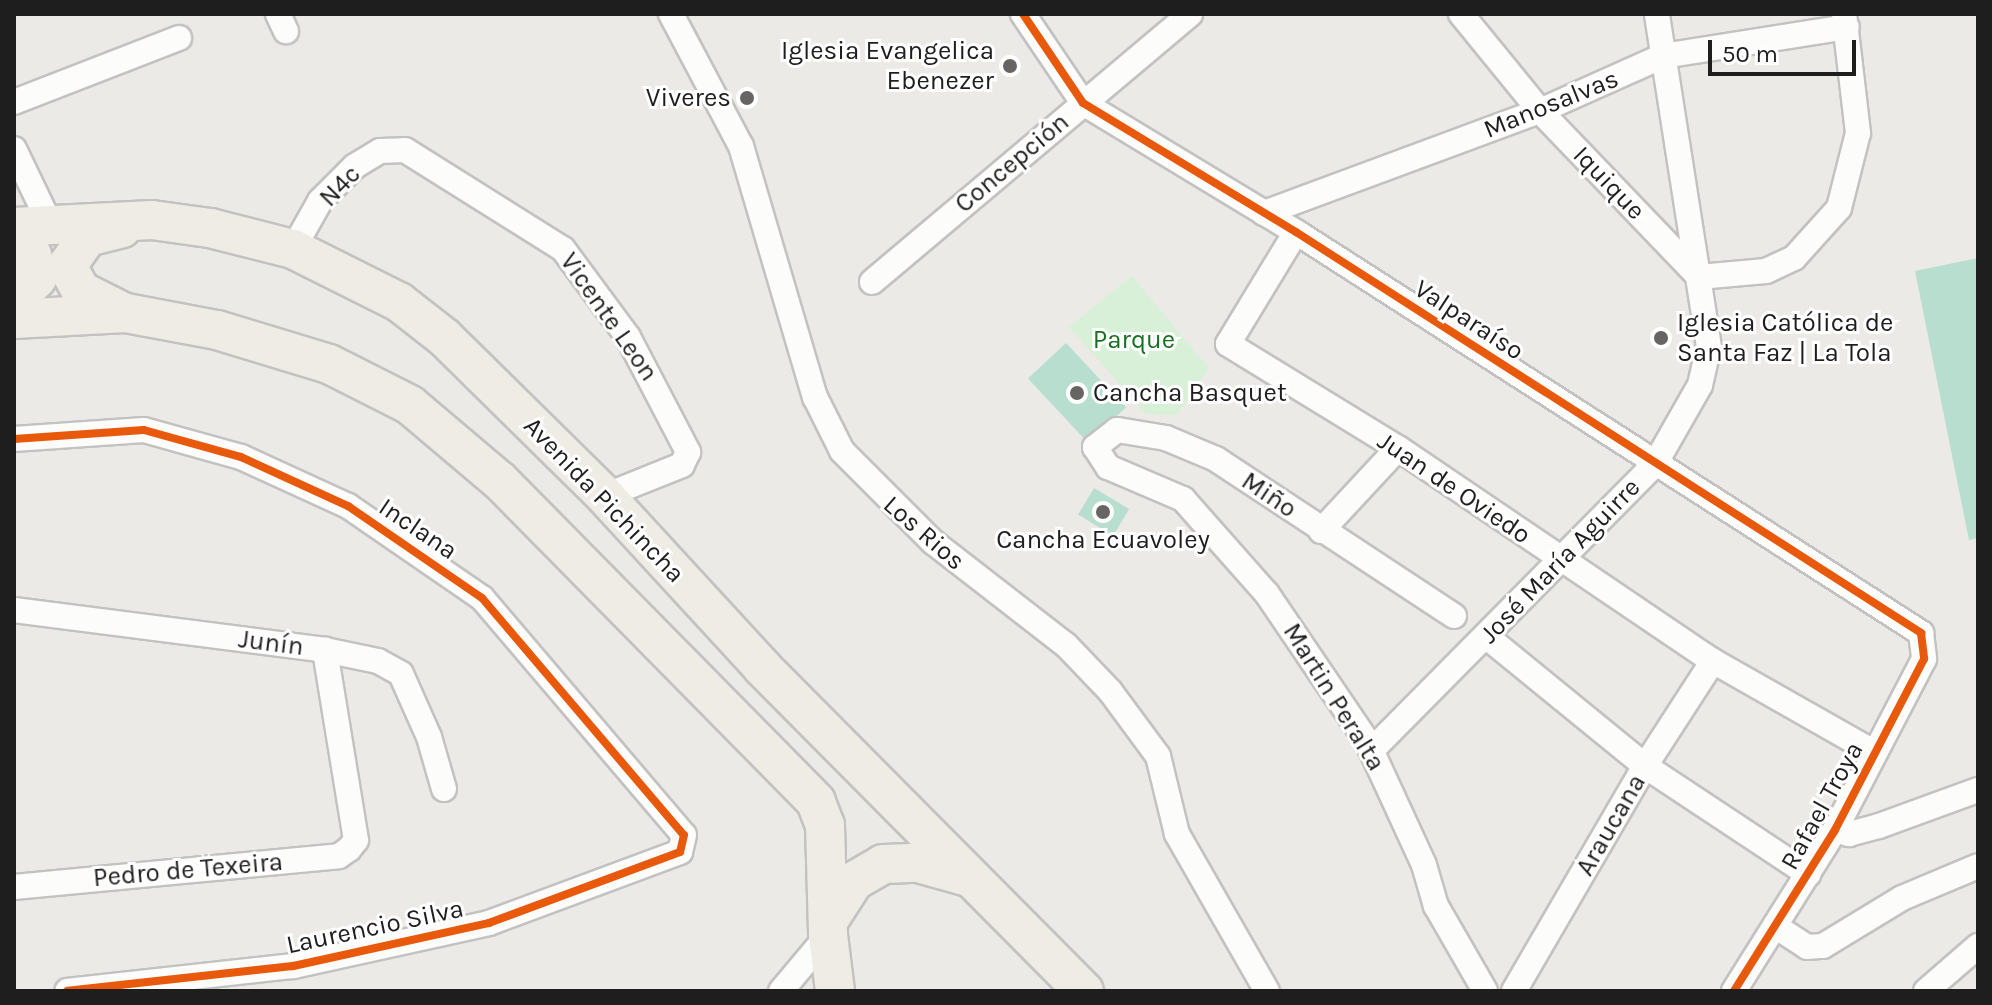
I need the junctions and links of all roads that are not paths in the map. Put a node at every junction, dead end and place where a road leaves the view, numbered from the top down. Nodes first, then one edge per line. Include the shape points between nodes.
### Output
1 (671, 14) edge
2 (1023, 14) edge
3 (1190, 14) edge
4 (1461, 14) edge
5 (1657, 14) edge
6 (1846, 21) edge
7 (179, 38) dead end
8 (1663, 56) junction
9 (14, 102) edge
10 (1083, 103) junction
11 (1540, 111) junction
12 (14, 149) edge
13 (405, 150) joint
14 (1264, 213) junction
15 (152, 220) junction
16 (31, 225) edge
17 (1296, 232) junction
18 (14, 239) edge
19 (293, 249) junction
20 (1699, 277) junction
21 (872, 282) dead end
22 (14, 303) edge
23 (126, 313) junction
24 (14, 319) edge
25 (14, 439) edge
26 (1398, 448) junction
27 (1655, 464) junction
28 (1108, 467) joint
29 (605, 496) junction
30 (1321, 531) junction
31 (1558, 559) junction
32 (14, 610) edge
33 (1454, 616) dead end
34 (1921, 633) joint
35 (1487, 637) junction
36 (325, 650) junction
37 (1713, 661) junction
38 (1372, 750) junction
39 (1875, 753) junction
40 (1645, 766) junction
41 (444, 789) dead end
42 (1978, 790) edge
43 (1835, 830) junction
44 (680, 852) joint
45 (1978, 866) edge
46 (1808, 874) junction
47 (971, 879) junction
48 (14, 887) edge
49 (1775, 926) junction
50 (828, 928) junction
51 (1978, 946) edge
52 (67, 991) edge
53 (781, 991) edge
54 (835, 991) edge
55 (1084, 991) edge
56 (1267, 991) edge
57 (1485, 991) edge
58 (1514, 991) edge
59 (1734, 991) edge
60 (1926, 991) edge

1 - 56 street, Los Rios via 741,146 815,397 842,451 933,542 1066,645 1110,691 1158,756 1177,834
2 - 10 street, Valparaíso
3 - 10 street, Concepción
4 - 11 street, Iquique
5 - 8 street, José María Aguirre
6 - 8 street, Manosalvas
6 - 20 street via 1858,133 1839,208 1794,258 1766,271
7 - 9 street
8 - 11 street, Manosalvas
8 - 20 street, José María Aguirre
10 - 14 street, Valparaíso
10 - 21 street, Concepción
11 - 14 street, Manosalvas
11 - 20 street, Iquique
12 - 16 street
13 - 19 street, N4c via 380,151 355,166 320,201
13 - 29 street, Vicente Leon via 563,249 628,337 688,452 682,465
14 - 17 street, Valparaíso
15 - 16 main road, Avenida Pichincha
15 - 19 main road, Avenida Pichincha via 246,235
15 - 23 main road via 87,237 67,266 81,291
17 - 26 street, Juan de Oviedo via 1228,344
17 - 27 street, Valparaíso
18 - 22 main road via 32,255 37,278
19 - 29 main road, Avenida Pichincha via 399,302 445,338
20 - 27 street, José María Aguirre via 1709,347 1706,366
23 - 24 main road
23 - 50 main road via 217,330 329,364 410,405 500,481 816,802 825,825
25 - 44 street, Inclana via 144,430 241,457 348,506 482,598 684,835
26 - 30 street
26 - 31 street, Juan de Oviedo
27 - 31 street, José María Aguirre
27 - 34 street, Valparaíso
28 - 30 street, Miño via 1095,447 1117,430 1166,438 1216,459
28 - 38 street, Martin Peralta via 1183,499 1267,594
29 - 47 main road, Avenida Pichincha via 762,667
30 - 33 street, Miño
31 - 35 street, José María Aguirre
31 - 37 street, Juan de Oviedo
32 - 36 street, Junín
34 - 39 street, Rafael Troya via 1924,659
35 - 38 street, José María Aguirre
35 - 40 street
36 - 41 street, Junín via 378,661 401,674 429,737
36 - 48 street, Pedro de Texeira via 356,840 339,856
37 - 39 street, Juan de Oviedo
37 - 40 street, Araucana
38 - 57 street, Martin Peralta via 1424,865 1436,906
39 - 43 street, Rafael Troya
40 - 46 street
40 - 58 street, Araucana
42 - 43 street via 1879,826 1849,834
43 - 46 street, Rafael Troya
44 - 52 street, Laurencio Silva via 489,923 293,966
45 - 49 street via 1902,898 1823,946 1807,947
46 - 49 street, Rafael Troya
47 - 50 main road via 918,863 883,864 854,881
47 - 55 main road, Avenida Pichincha via 1063,964
49 - 59 street, Rafael Troya
50 - 53 street
50 - 54 main road
51 - 60 street

